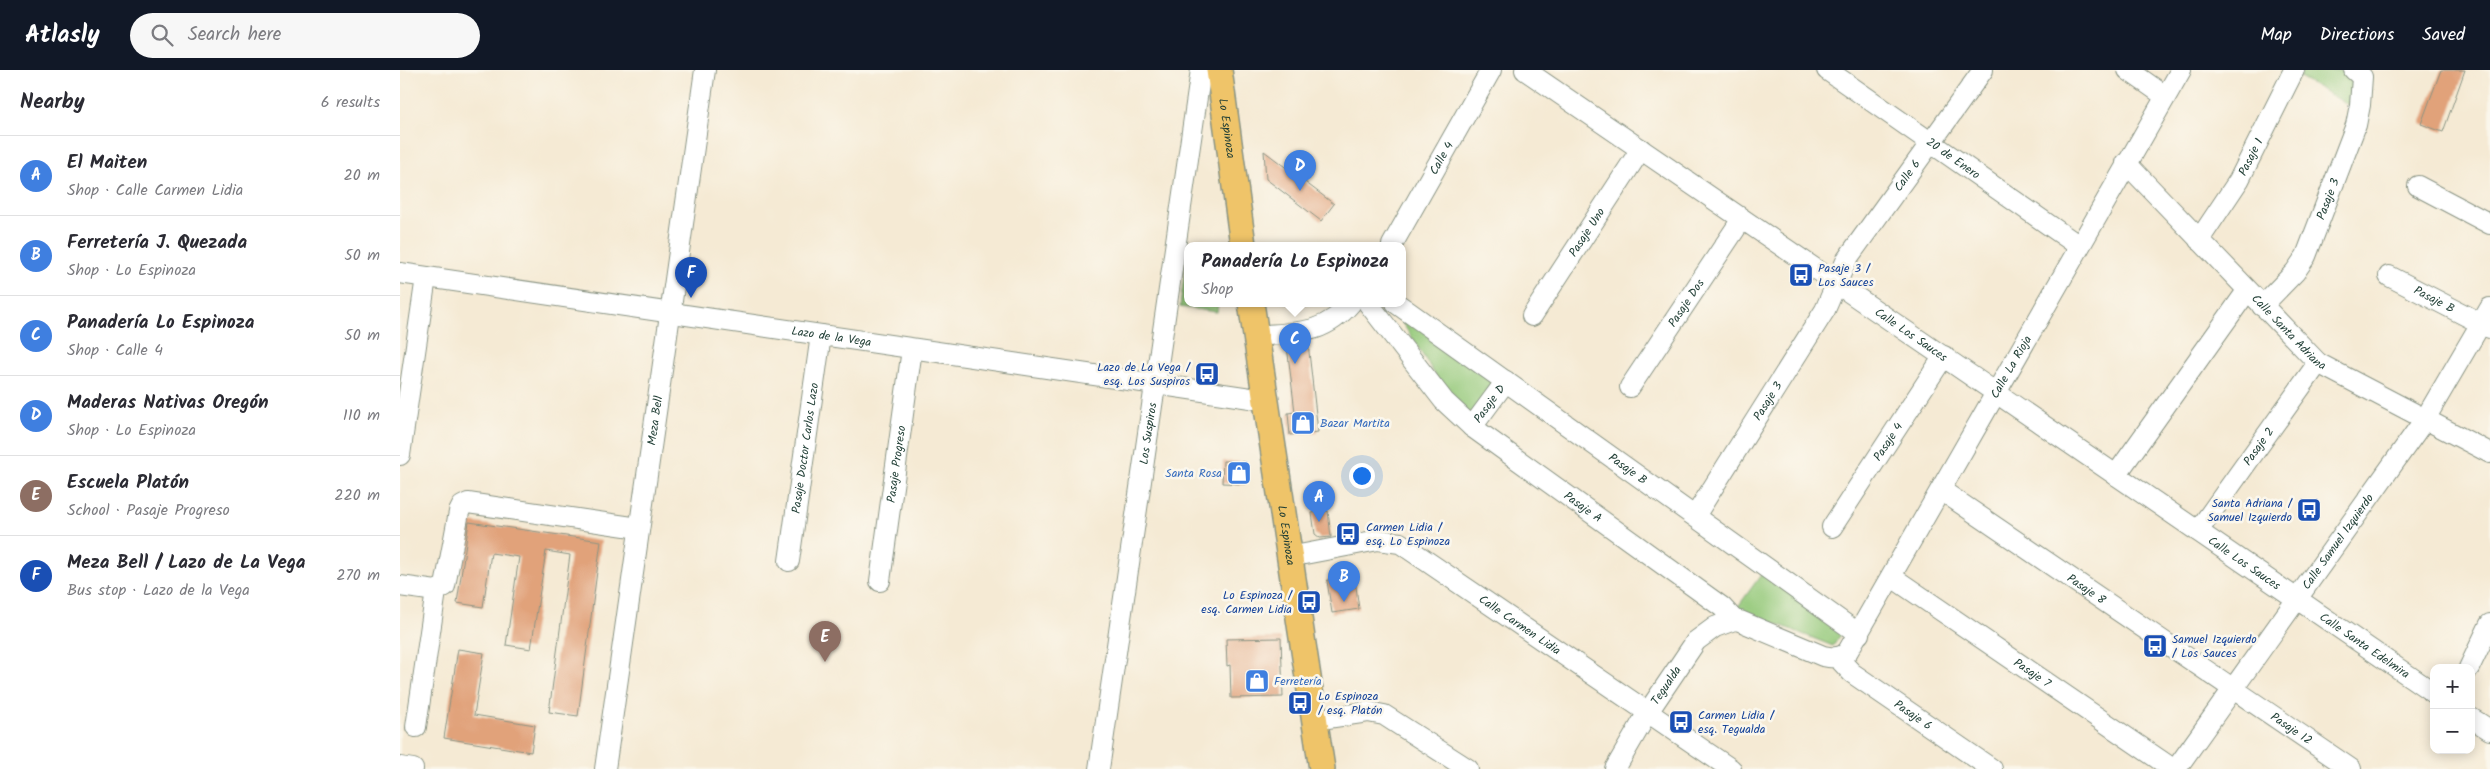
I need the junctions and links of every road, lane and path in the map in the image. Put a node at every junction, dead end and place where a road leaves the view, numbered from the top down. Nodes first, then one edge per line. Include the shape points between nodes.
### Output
1 (705, 70) edge
2 (1201, 70) edge
3 (1219, 70) edge
4 (1491, 70) edge
5 (1526, 70) edge
6 (1827, 70) edge
7 (1983, 70) edge
8 (2128, 70) edge
9 (2181, 70) edge
10 (2294, 70) edge
11 (2358, 73) edge
12 (2165, 96) junction
13 (1931, 143) junction
14 (1640, 149) junction
15 (2126, 163) junction
16 (2418, 186) dead end
17 (1742, 218) junction
18 (2490, 224) edge
19 (2199, 240) junction
20 (1243, 242) edge
21 (1394, 242) edge
22 (2079, 246) junction
23 (400, 274) edge
24 (2389, 276) dead end
25 (426, 277) junction
26 (1837, 283) junction
27 (2247, 291) junction
28 (2262, 306) junction
29 (1251, 307) edge
30 (1348, 307) edge
31 (1371, 307) edge
32 (1402, 307) edge
33 (670, 314) junction
34 (1532, 316) dead end
35 (2487, 320) edge
36 (821, 336) junction
37 (1255, 336) junction
38 (912, 349) junction
39 (1944, 356) junction
40 (2318, 363) junction
41 (1506, 381) junction
42 (1155, 384) junction
43 (1630, 387) dead end
44 (1997, 393) junction
45 (1264, 400) junction
46 (2425, 419) junction
47 (1472, 427) junction
48 (2490, 453) edge
49 (400, 454) edge
50 (2116, 474) junction
51 (1941, 490) junction
52 (1694, 516) junction
53 (1832, 527) dead end
54 (639, 528) junction
55 (2198, 531) junction
56 (1290, 557) junction
57 (789, 561) dead end
58 (1892, 577) junction
59 (880, 581) dead end
60 (400, 586) edge
61 (436, 591) junction
62 (2296, 598) junction
63 (1734, 620) junction
64 (2490, 624) edge
65 (1859, 634) junction
66 (1836, 658) junction
67 (2471, 664) edge
68 (2233, 688) junction
69 (2430, 689) edge
70 (1648, 712) junction
71 (1314, 720) junction
72 (2475, 721) edge
73 (416, 727) dead end
74 (2490, 730) edge
75 (400, 767) edge
76 (413, 769) edge
77 (605, 769) edge
78 (1099, 769) edge
79 (1322, 769) edge
80 (1468, 769) edge
81 (1615, 769) edge
82 (1731, 769) edge
83 (1992, 769) edge
84 (2174, 769) edge
85 (2351, 769) edge

1 - 33 street, Meza Bell
2 - 42 street, Los Suspiros
3 - 20 main road, Lo Espinoza
4 - 21 street, Calle 4
5 - 14 street, Calle Los Sauces
6 - 13 street, 20 de Enero
7 - 13 street, Calle 6
8 - 12 street
9 - 12 street, Calle La Rioja
10 - 19 street, Pasaje 1 via 2240,180
11 - 28 street, Pasaje 3 via 2356,125 2306,256 2302,265
12 - 15 street, Calle La Rioja
13 - 22 street, 20 de Enero
13 - 26 street, Calle 6 via 1847,259
14 - 17 street, Calle Los Sauces
14 - 34 street, Pasaje Uno
15 - 19 street, Calle Santa Adriana
15 - 22 street, Calle La Rioja
16 - 18 street
17 - 26 street, Calle Los Sauces
17 - 43 street, Pasaje Dos
19 - 27 street, Calle Santa Adriana
22 - 44 street, Calle La Rioja
23 - 25 street, Lazo de la Vega
24 - 35 street, Pasaje B
25 - 33 street, Lazo de la Vega
25 - 49 street
26 - 39 street, Calle Los Sauces
26 - 52 street, Pasaje 3 via 1825,310
27 - 28 street, Calle Santa Adriana
27 - 50 street
28 - 40 street, Calle Santa Adriana
29 - 37 main road, Lo Espinoza
30 - 37 street via 1338,318 1318,328
31 - 47 street, Pasaje A via 1444,401
32 - 41 street, Pasaje B
33 - 36 street, Lazo de la Vega
33 - 54 street, Meza Bell
35 - 46 street, Calle Samuel Izquierdo
36 - 38 street, Lazo de la Vega
36 - 57 street, Pasaje Doctor Carlos Lazo
37 - 45 main road, Lo Espinoza
38 - 42 street, Lazo de la Vega
38 - 59 street, Pasaje Progreso
39 - 44 street, Calle Los Sauces
39 - 53 street, Pasaje 4
40 - 46 street, Calle Santa Adriana
40 - 55 street, Pasaje 2
41 - 47 street, Pasaje D
41 - 52 street, Pasaje B
42 - 45 street, Lazo de la Vega
42 - 78 street, Los Suspiros
44 - 50 street, Calle Los Sauces
44 - 51 street, Calle La Rioja
45 - 56 main road, Lo Espinoza
46 - 48 street, Calle Santa Adriana
46 - 62 street, Calle Samuel Izquierdo
47 - 63 street, Pasaje A via 1722,607
50 - 55 street, Calle Los Sauces
51 - 58 street, Calle La Rioja
51 - 68 street, Pasaje 8
52 - 65 street, Pasaje B
54 - 61 street via 468,503 459,512 448,581
54 - 77 street, Meza Bell
55 - 62 street, Calle Los Sauces
56 - 70 street, Calle Carmen Lidia via 1378,540 1400,543
56 - 71 main road, Lo Espinoza
58 - 65 street, Calle La Rioja
58 - 84 street, Pasaje 7
60 - 61 street
61 - 73 street
62 - 68 street, Calle Samuel Izquierdo
62 - 69 street, Calle Santa Edelmira
63 - 66 street, Pasaje A via 1749,623 1823,656
63 - 70 street, Tegualda via 1715,627 1696,641
64 - 67 street
65 - 66 street, Calle La Rioja via 1844,656
66 - 83 street, Pasaje 6 via 1852,673
68 - 84 street, Calle Samuel Izquierdo
68 - 85 street, Pasaje 12
70 - 81 street, Tegualda
70 - 82 street, Calle Carmen Lidia
71 - 79 main road, Lo Espinoza
71 - 80 street via 1368,712 1384,715
72 - 74 street
75 - 76 street

